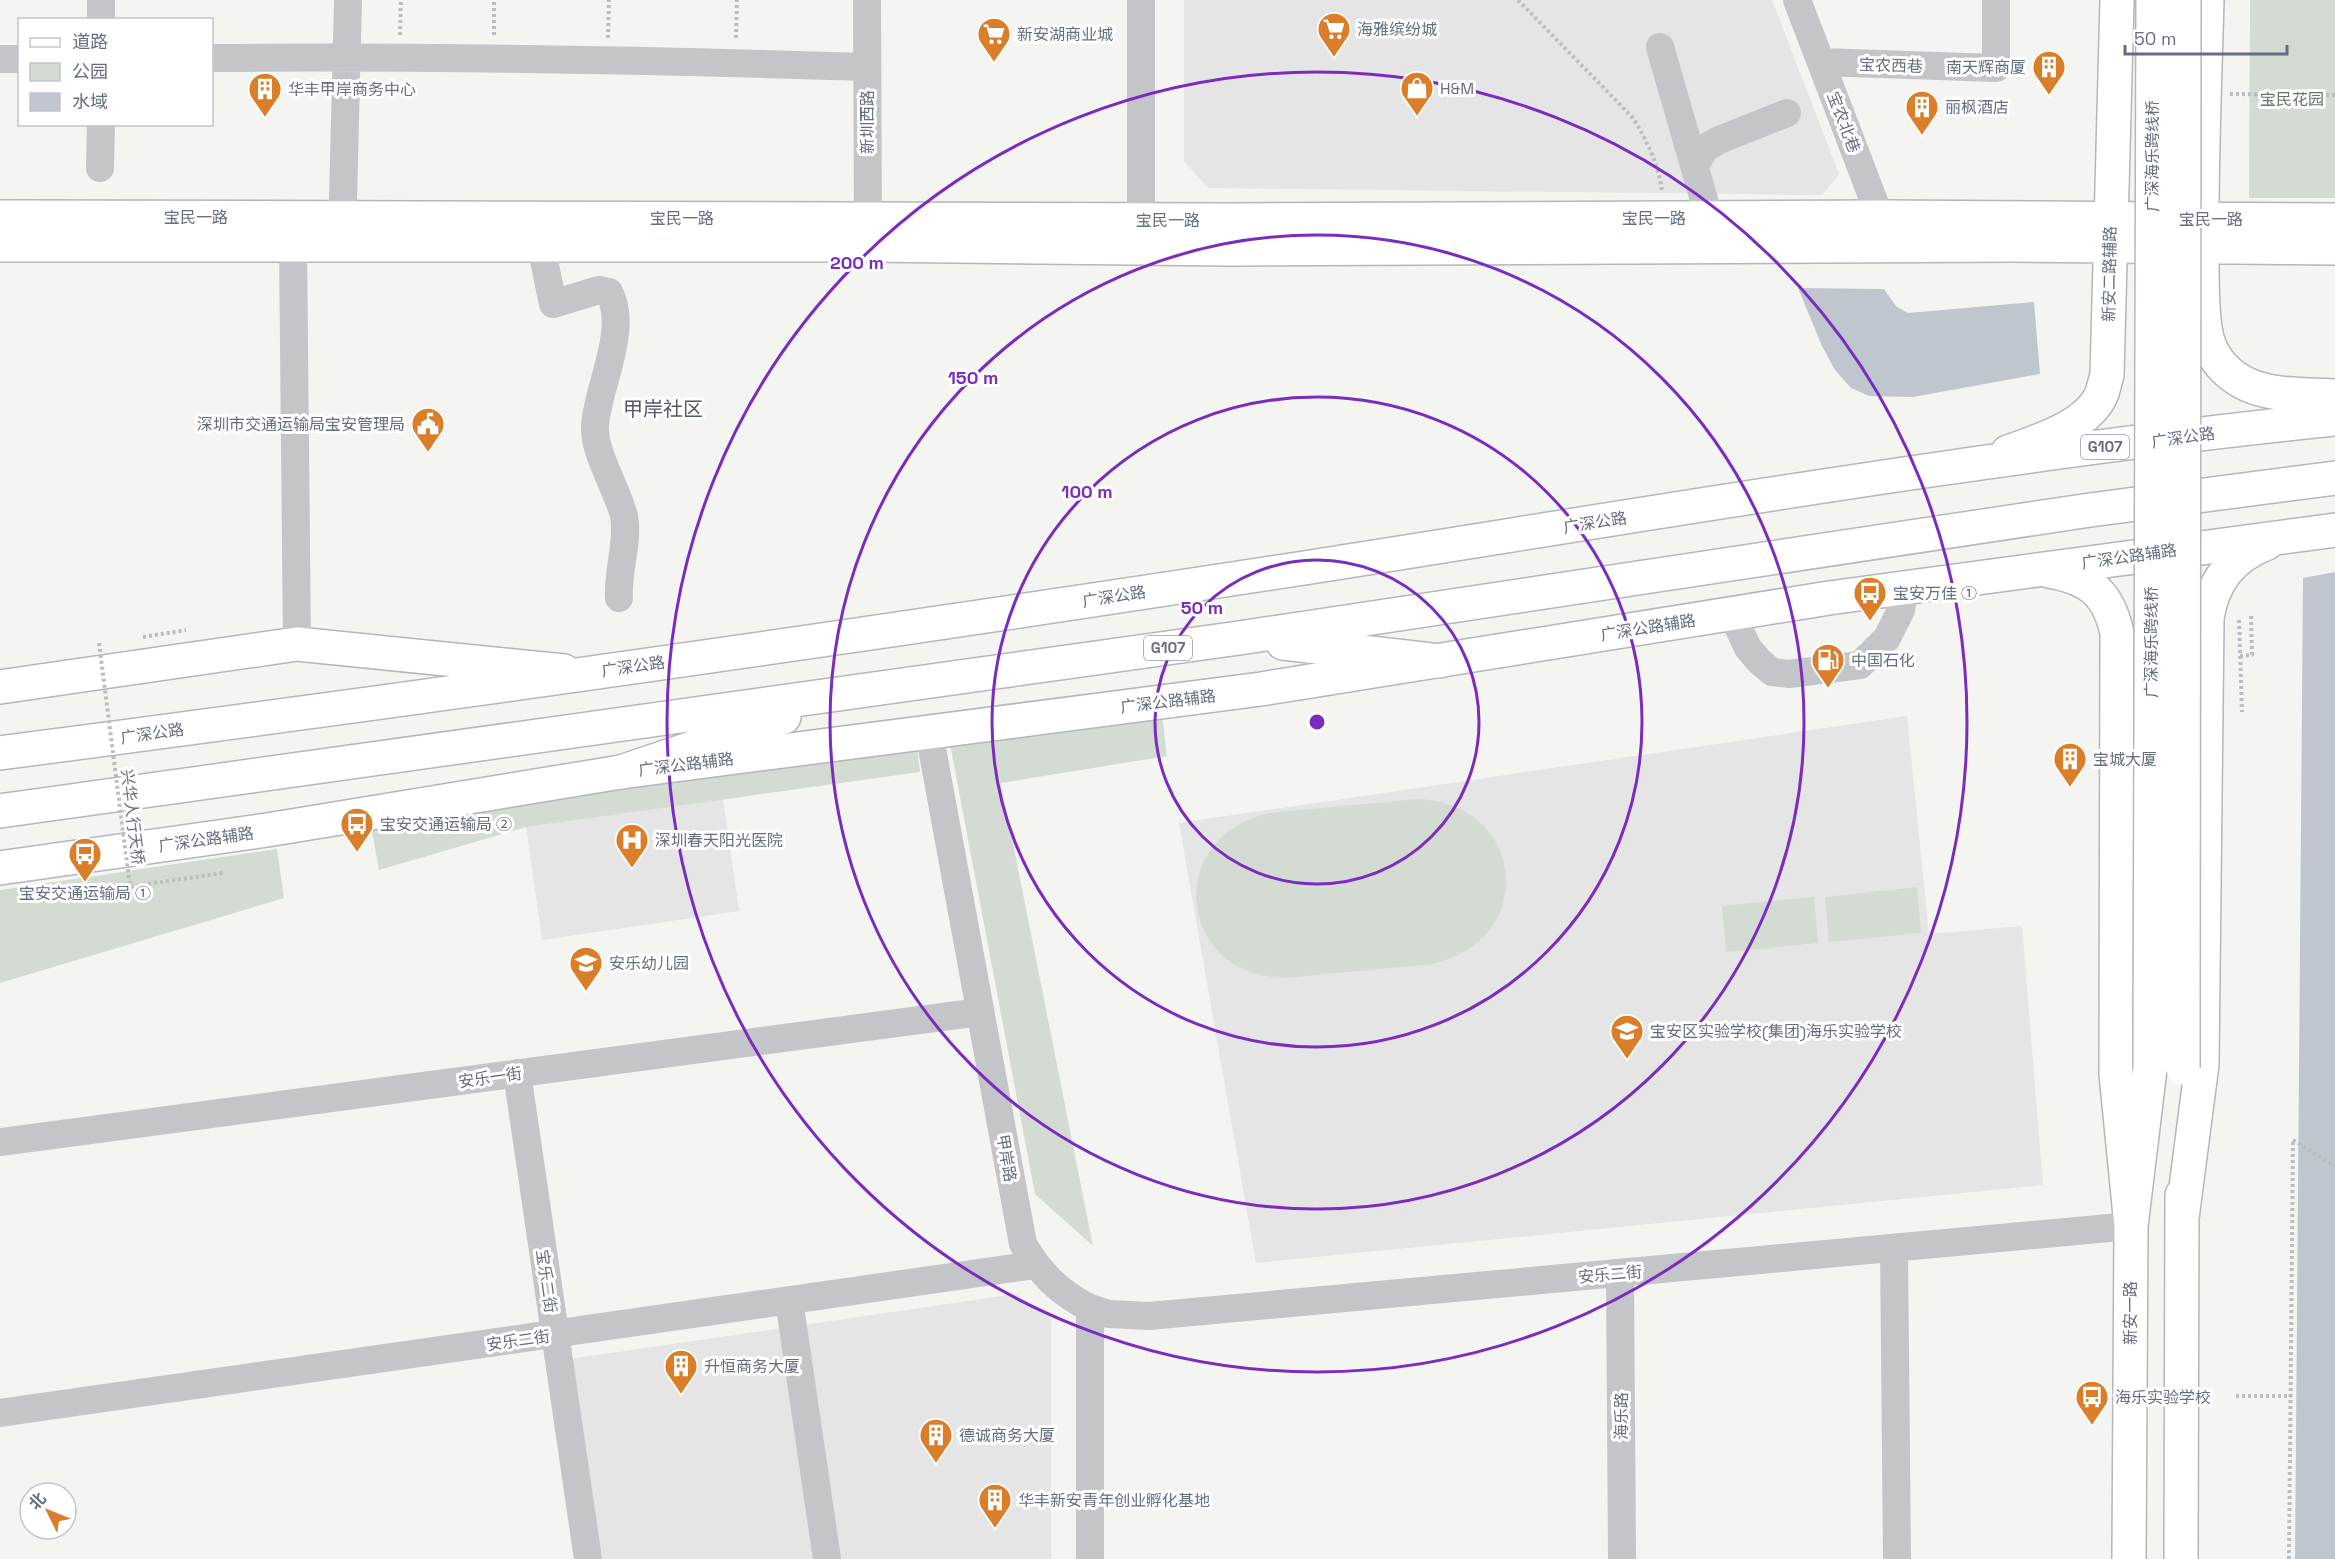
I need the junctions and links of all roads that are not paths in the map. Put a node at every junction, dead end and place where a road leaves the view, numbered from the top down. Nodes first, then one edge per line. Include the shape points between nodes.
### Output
1 (101, 0) edge
2 (348, 0) edge
3 (867, 0) edge
4 (1141, 0) edge
5 (1797, 0) edge
6 (1996, 0) edge
7 (2118, 0) edge
8 (2153, 0) edge
9 (2184, 0) edge
10 (2207, 0) edge
11 (101, 18) edge
12 (1660, 47) dead end
13 (346, 57) junction
14 (213, 58) edge
15 (0, 59) edge
16 (18, 59) edge
17 (1821, 62) junction
18 (867, 67) junction
19 (1787, 113) dead end
20 (101, 126) edge
21 (1695, 166) junction
22 (100, 168) dead end
23 (0, 217) edge
24 (1709, 217) junction
25 (1141, 220) junction
26 (2335, 220) edge
27 (1881, 231) junction
28 (342, 232) junction
29 (868, 232) junction
30 (2110, 232) junction
31 (2202, 233) junction
32 (0, 245) edge
33 (293, 246) junction
34 (541, 246) junction
35 (2335, 248) edge
36 (2335, 396) edge
37 (2335, 419) edge
38 (1971, 465) junction
39 (2335, 478) edge
40 (2335, 530) edge
41 (2287, 536) junction
42 (2036, 569) junction
43 (1905, 587) junction
44 (619, 598) dead end
45 (1732, 614) junction
46 (1239, 638) junction
47 (297, 644) junction
48 (2205, 652) junction
49 (2118, 657) junction
50 (1440, 661) junction
51 (583, 673) junction
52 (0, 687) edge
53 (856, 692) junction
54 (929, 732) junction
55 (0, 753) edge
56 (621, 772) junction
57 (0, 811) edge
58 (0, 868) edge
59 (980, 1012) junction
60 (2150, 1069) joint
61 (517, 1073) junction
62 (0, 1142) edge
63 (2182, 1218) junction
64 (2131, 1226) junction
65 (1894, 1248) junction
66 (1035, 1265) junction
67 (1620, 1273) junction
68 (789, 1300) junction
69 (1089, 1308) junction
70 (555, 1335) junction
71 (0, 1413) edge
72 (588, 1559) edge
73 (827, 1559) edge
74 (1090, 1559) edge
75 (1622, 1559) edge
76 (1898, 1559) edge
77 (2129, 1559) edge
78 (2181, 1559) edge

1 - 11 street
2 - 13 street
3 - 18 street, 新圳西路
4 - 25 street
5 - 17 street, 宝农北巷
6 - 17 street, 宝农西巷 via 1996,68
7 - 30 main road, 新安二路辅路
8 - 60 main road, 广深海乐跨线桥, bridge
9 - 63 main road, 广深海乐跨线桥, bridge
10 - 31 main road
12 - 21 street
13 - 14 street
13 - 18 street
13 - 28 street
15 - 16 street
17 - 27 street, 宝农北巷
18 - 29 street, 新圳西路
19 - 21 street via 1705,148
20 - 22 street
21 - 24 street
23 - 28 main road, 宝民一路
24 - 25 main road, 宝民一路
24 - 27 main road, 宝民一路
25 - 29 main road, 宝民一路
26 - 31 main road, 宝民一路
27 - 29 main road, 宝民一路 via 1219,249
27 - 30 main road, 宝民一路
28 - 29 main road, 宝民一路
28 - 33 main road, 宝民一路
28 - 34 main road, 宝民一路
29 - 34 main road, 宝民一路
30 - 31 main road, 宝民一路
30 - 38 main road, 新安二路辅路 via 2107,375 2102,394 2073,424 2047,438
31 - 35 main road, 宝民一路
31 - 36 main road via 2205,328 2210,350 2223,368 2239,382 2258,390
32 - 33 main road, 宝民一路
33 - 47 street
34 - 44 street via 553,304 599,290 609,292 613,299 615,335 595,425 601,456 624,519
37 - 38 main road, 广深公路 / G107
38 - 51 main road, 广深公路 / G107
39 - 46 main road, G107 via 2090,510
40 - 41 main road, 广深公路辅路
41 - 42 main road, 广深公路辅路
41 - 48 main road via 2252,549 2221,576 2211,597
42 - 43 main road, 广深公路辅路
42 - 49 main road via 2071,575 2096,590 2113,614
43 - 45 main road, 广深公路辅路
43 - 45 street via 1901,610 1887,638 1860,664 1789,674 1772,672 1748,648
45 - 50 main road, 广深公路辅路
46 - 50 main road
46 - 53 main road, G107
47 - 51 main road
47 - 52 main road
48 - 49 main road via 2194,627 2163,612 2139,620 2131,628
48 - 63 main road via 2202,1064
49 - 64 main road via 2116,1074
50 - 54 main road, 广深公路辅路 via 1261,689
51 - 55 main road, 广深公路 / G107
53 - 56 main road
53 - 57 main road, G107
54 - 56 main road, 广深公路辅路
54 - 59 street, 甲岸路
56 - 58 main road, 广深公路辅路 via 267,830
59 - 61 street, 安乐一街
59 - 66 street, 甲岸路 via 1023,1244
60 - 64 main road, 新安一路
61 - 62 street, 安乐一街
61 - 70 street, 宝乐二街
63 - 78 main road
64 - 65 street, 安乐二街
64 - 77 main road, 新安一路
65 - 67 street, 安乐二街
65 - 76 street
66 - 68 street, 安乐二街
66 - 69 street, 甲岸路 via 1057,1289
67 - 69 street, 安乐二街 via 1149,1316 1109,1314
67 - 75 street, 海乐路
68 - 70 street, 安乐二街
68 - 73 street
69 - 74 street
70 - 71 street, 安乐二街
70 - 72 street, 宝乐二街

